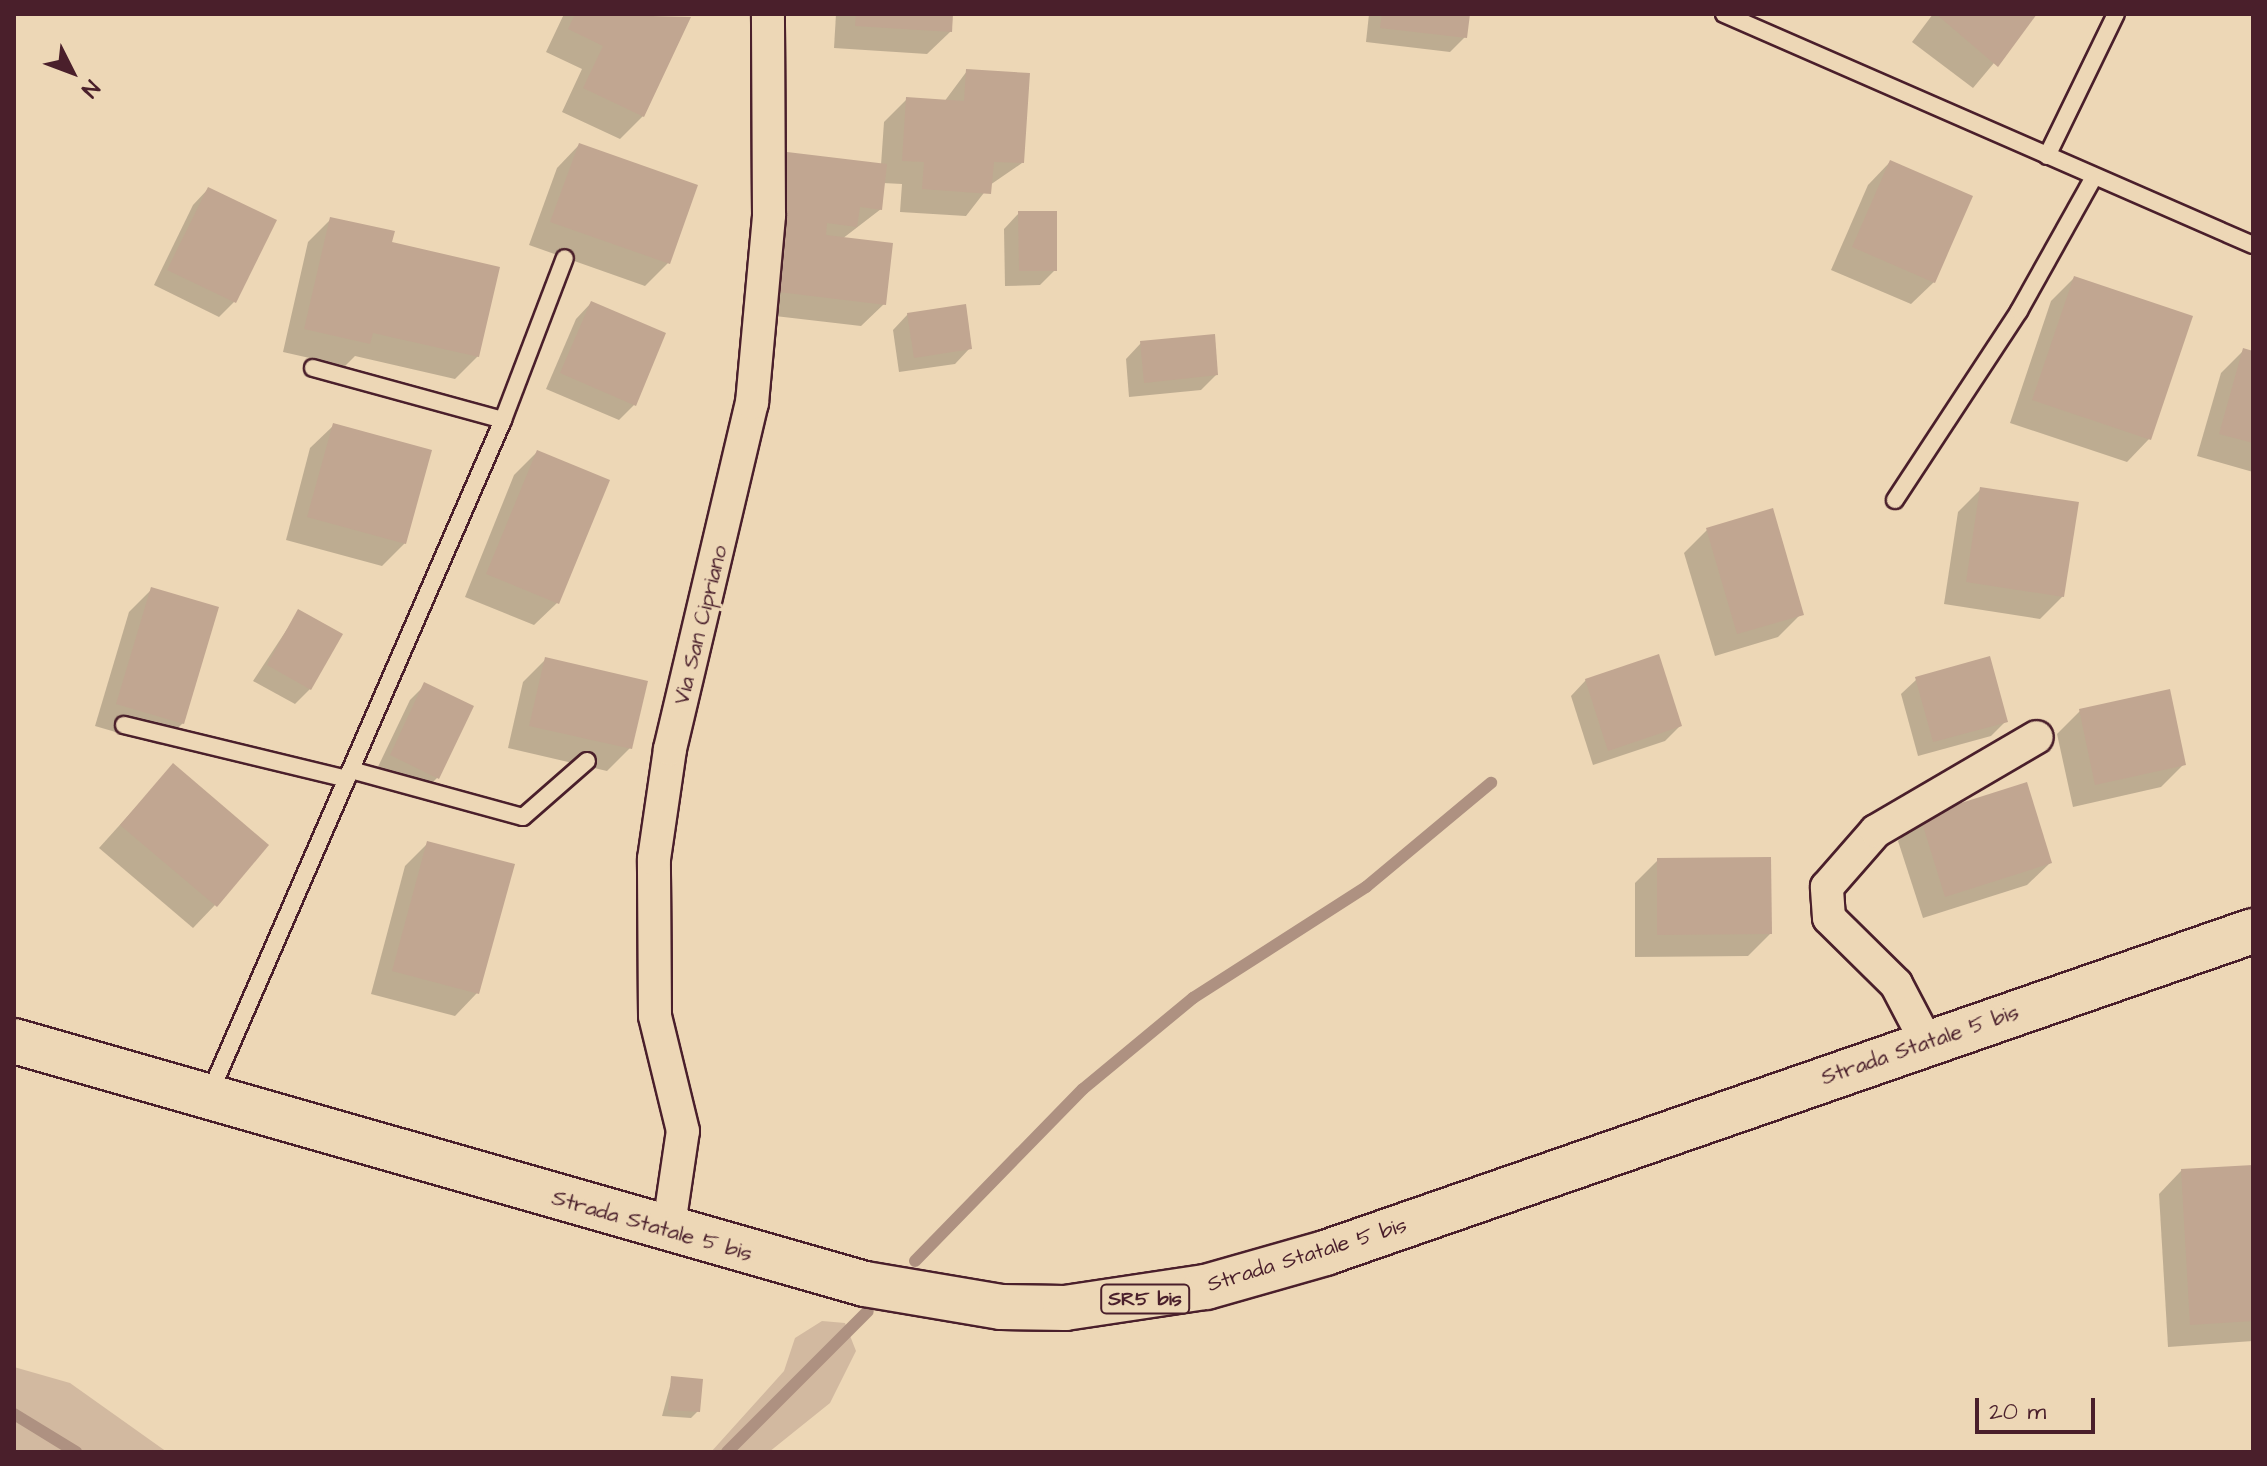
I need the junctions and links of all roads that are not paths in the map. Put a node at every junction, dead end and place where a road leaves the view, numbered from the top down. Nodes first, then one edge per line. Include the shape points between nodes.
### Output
1 (768, 14) edge
2 (1724, 14) edge
3 (2116, 14) edge
4 (2047, 156) junction
5 (2094, 177) junction
6 (2253, 245) edge
7 (565, 258) dead end
8 (313, 368) dead end
9 (503, 420) junction
10 (1895, 500) dead end
11 (124, 725) dead end
12 (2037, 737) dead end
13 (587, 761) dead end
14 (349, 775) junction
15 (2253, 931) edge
16 (14, 1041) edge
17 (1927, 1043) junction
18 (209, 1095) junction
19 (668, 1232) junction

1 - 19 street, Via San Cipriano via 769,215 752,403 670,749 654,859 655,1016 683,1131
2 - 4 lane
3 - 4 lane
4 - 5 lane
5 - 6 lane
5 - 10 lane via 2019,311
7 - 9 lane
8 - 9 lane
9 - 14 lane
11 - 14 lane
12 - 17 street via 1876,831 1827,887 1829,918 1896,984
13 - 14 lane via 523,817
14 - 18 lane
15 - 17 main road, Strada Statale 5 bis / SR5 bis
16 - 18 main road, Strada Statale 5 bis / SR5 bis
17 - 19 main road, Strada Statale 5 bis / SR5 bis via 1325,1253 1136,1301 1065,1308 938,1299
18 - 19 main road, Strada Statale 5 bis / SR5 bis

